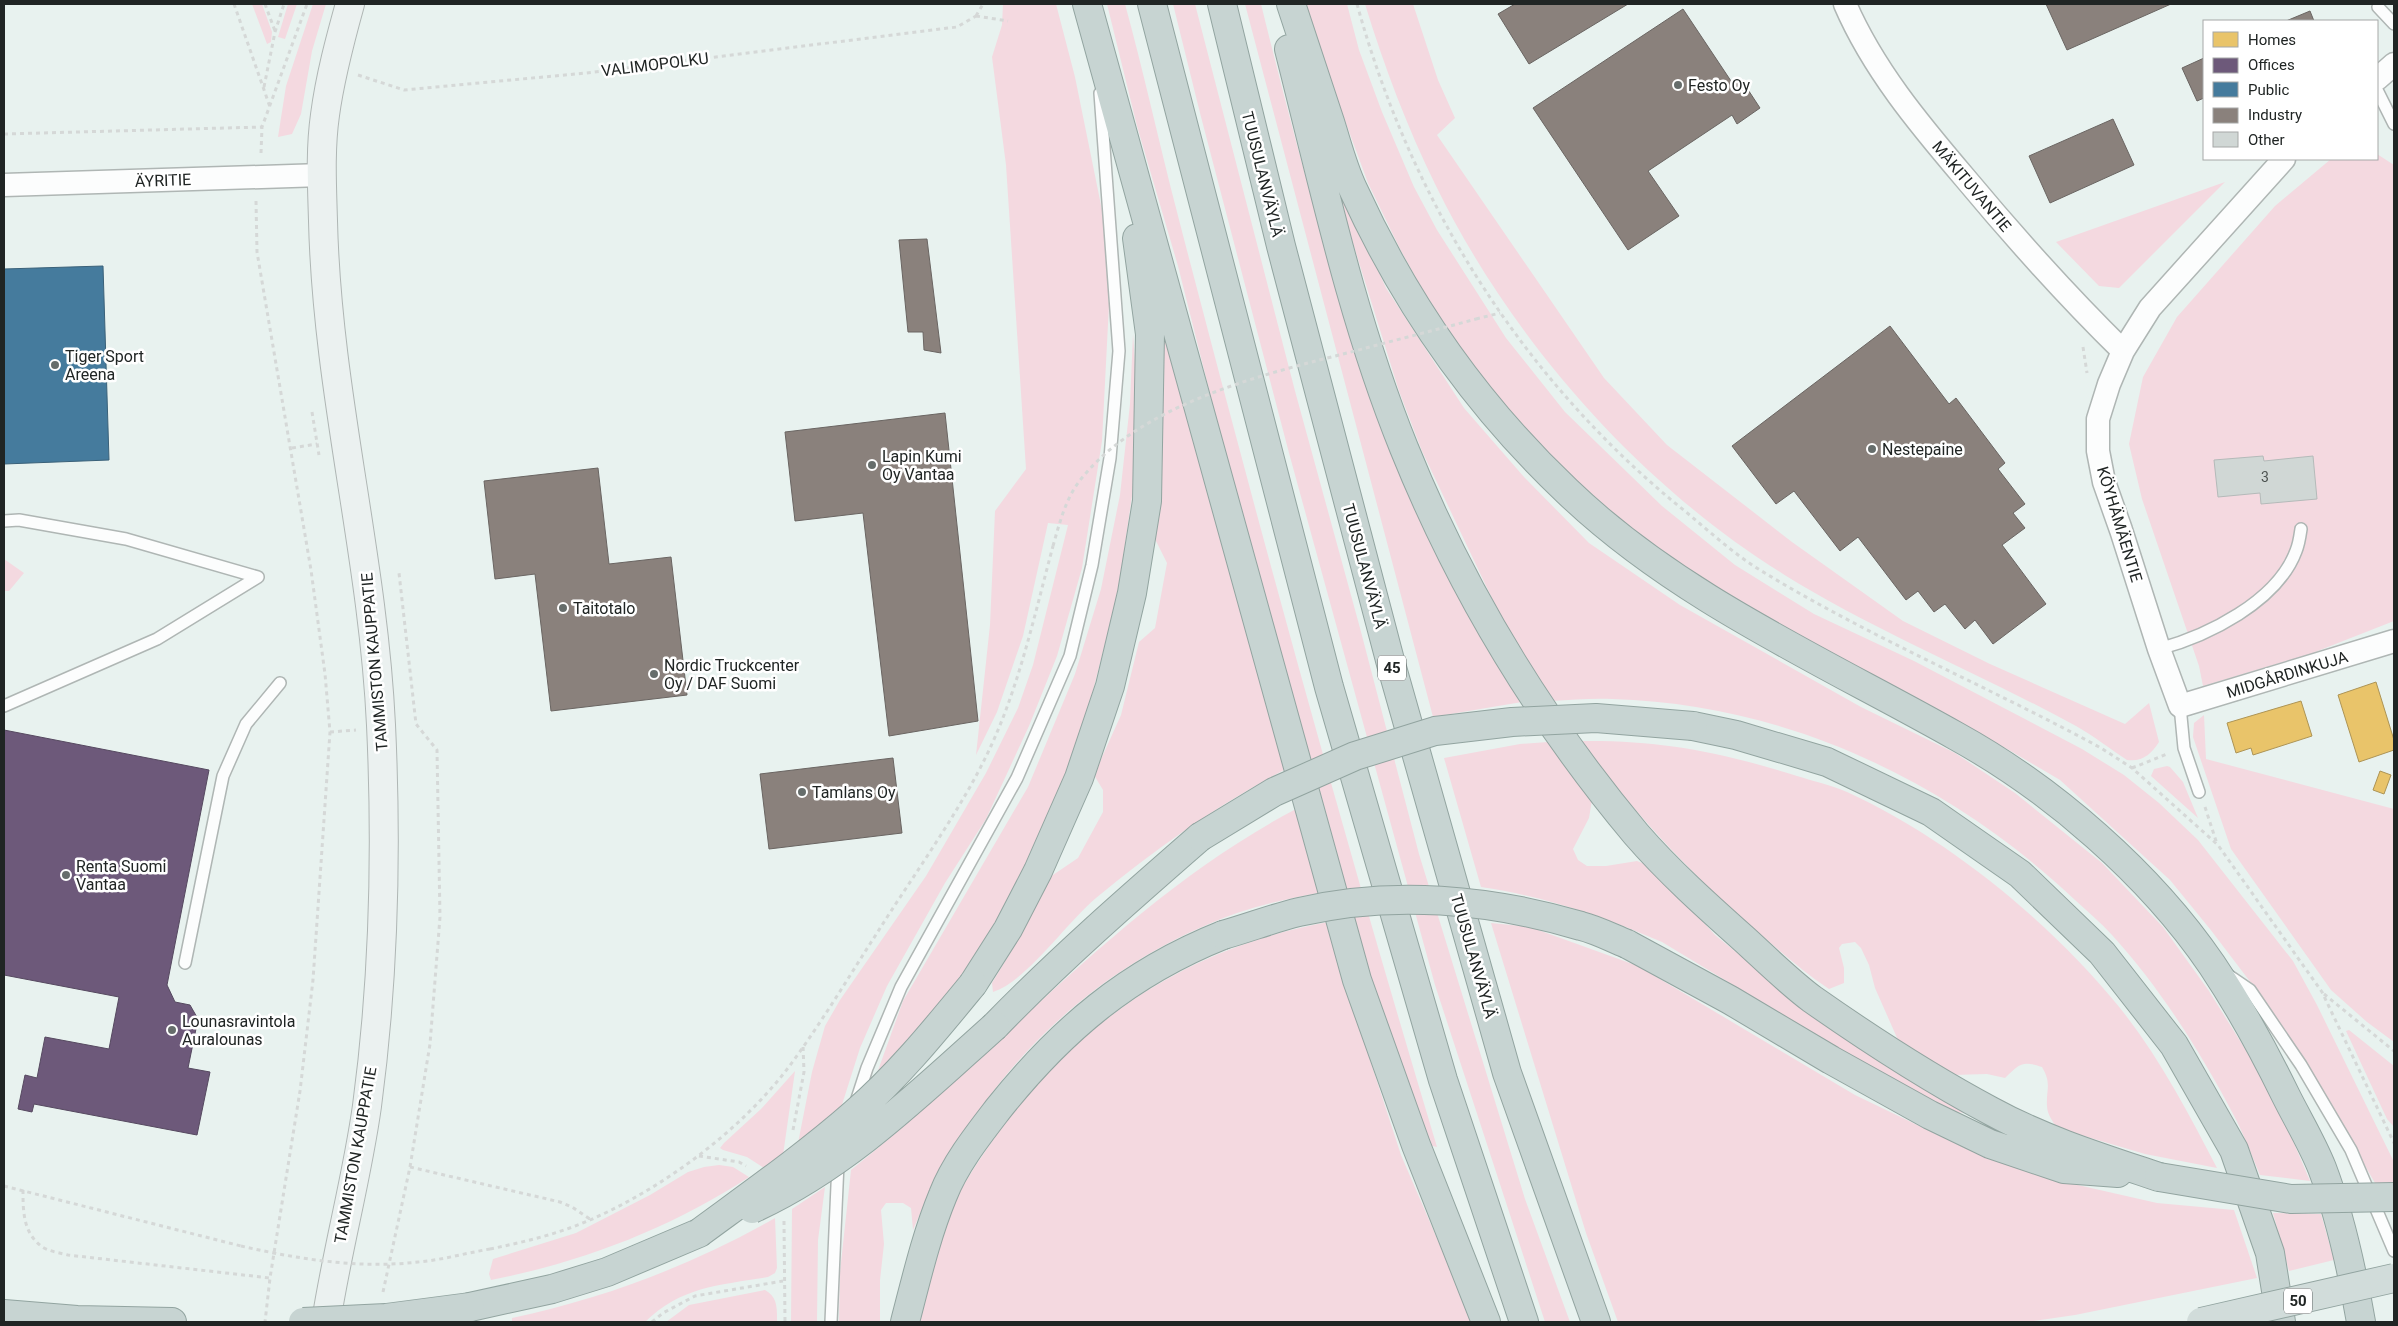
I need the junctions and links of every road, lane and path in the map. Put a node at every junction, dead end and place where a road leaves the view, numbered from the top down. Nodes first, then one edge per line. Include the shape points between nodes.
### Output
1 (234, 4) edge
2 (265, 4) edge
3 (284, 4) edge
4 (307, 4) edge
5 (350, 4) edge
6 (983, 4) edge
7 (1087, 4) edge
8 (1152, 4) edge
9 (1222, 4) edge
10 (1277, 4) edge
11 (1291, 4) edge
12 (1357, 4) edge
13 (1845, 4) edge
14 (2378, 7) dead end
15 (976, 16) junction
16 (1008, 22) dead end
17 (2394, 24) edge
18 (275, 32) junction
19 (1096, 41) junction
20 (2394, 64) edge
21 (334, 66) junction
22 (2378, 78) edge
23 (264, 88) junction
24 (2378, 92) edge
25 (270, 108) junction
26 (2394, 124) edge
27 (262, 127) junction
28 (4, 134) edge
29 (1123, 135) junction
30 (2283, 160) edge
31 (322, 175) junction
32 (259, 177) junction
33 (4, 185) edge
34 (1500, 313) junction
35 (2123, 352) junction
36 (312, 412) dead end
37 (317, 444) junction
38 (292, 448) junction
39 (320, 461) dead end
40 (4, 520) edge
41 (2302, 529) dead end
42 (399, 573) dead end
43 (2394, 642) edge
44 (2159, 649) junction
45 (280, 683) dead end
46 (4, 706) edge
47 (2180, 706) junction
48 (2184, 748) junction
49 (2132, 768) junction
50 (2199, 792) joint
51 (2218, 845) junction
52 (2210, 963) junction
53 (185, 964) dead end
54 (2322, 992) junction
55 (2394, 1051) edge
56 (2394, 1143) edge
57 (410, 1167) junction
58 (2159, 1177) junction
59 (4, 1186) edge
60 (23, 1190) junction
61 (2394, 1197) edge
62 (590, 1220) junction
63 (699, 1233) junction
64 (2394, 1251) edge
65 (270, 1278) junction
66 (2394, 1278) edge
67 (783, 1281) dead end
68 (383, 1293) dead end
69 (4, 1314) edge
70 (172, 1322) edge
71 (265, 1322) edge
72 (303, 1322) edge
73 (326, 1322) edge
74 (652, 1322) edge
75 (831, 1322) edge
76 (905, 1322) edge
77 (1486, 1322) edge
78 (1524, 1322) edge
79 (1596, 1322) edge
80 (2200, 1322) edge
81 (2281, 1322) edge
82 (2361, 1322) edge

1 - 23 path
2 - 18 path
3 - 18 path
4 - 25 path
5 - 21 main road, TAMMISTON KAUPPATIE
6 - 15 path
7 - 19 highway
8 - 78 highway via 1329,687 1443,1080
9 - 79 highway, TUUSULANVÄYLÄ / 45 via 1281,246 1407,721 1507,1073
10 - 58 highway via 1368,346 1404,448 1464,579 1541,709 1585,768 1638,836 1698,897 1809,997 1992,1112 2058,1142
11 - 52 highway via 1351,185 1394,271 1442,349 1487,408 1568,493 1633,546 1701,593 1961,738 2030,783 2103,841 2166,908
12 - 34 path via 1380,79 1423,184
13 - 35 street, MÄKITUVANTIE via 1882,73 1914,117 2022,245
14 - 17 lane
15 - 16 path
15 - 21 path, VALIMOPOLKU via 957,27 586,73 404,90
18 - 23 path
19 - 29 highway
19 - 75 lane via 1119,351 1110,458 1092,565 1070,656 1017,778 901,987 867,1068 838,1162
20 - 22 street
21 - 31 main road, TAMMISTON KAUPPATIE via 325,116
23 - 25 path
24 - 26 lane
25 - 27 path
27 - 28 path
27 - 32 path
29 - 63 highway, bridge via 1150,334 1147,501 1132,593 1110,686 1079,778 1008,929 973,984 922,1047 856,1112 778,1176
29 - 77 highway via 1358,980 1416,1145
30 - 35 street, KÖYHÄMÄENTIE via 2150,308
31 - 32 street, ÄYRITIE
31 - 73 main road, TAMMISTON KAUPPATIE via 324,275 332,354 366,563 378,666 384,886 380,983 367,1108
32 - 33 street, ÄYRITIE
32 - 38 path via 256,201 258,252
34 - 49 path via 1573,407 1620,454 1660,491 1758,569 1854,622 2041,715
34 - 62 path, bridge via 1267,373 1218,390 1180,407 1119,444 1095,464 1077,484 1063,513 1025,648 991,746 966,792 828,1009 787,1068 754,1106 698,1156
35 - 44 street, KÖYHÄMÄENTIE via 2098,419 2098,451 2104,482
36 - 37 path
37 - 38 path
37 - 39 path
38 - 65 path via 313,580 330,732 313,980 300,1092
40 - 46 lane via 126,540 258,578 157,639
41 - 44 lane via 2296,552 2278,580 2242,613 2201,636
42 - 57 path via 416,724 437,750 440,917 430,1044
43 - 47 street, MIDGÅRDINKUJA
44 - 47 street, KÖYHÄMÄENTIE
45 - 53 lane via 246,724 223,776
47 - 48 lane
48 - 49 path
48 - 50 lane
49 - 51 path
50 - 51 path
51 - 54 path
52 - 64 lane via 2250,990 2300,1065 2351,1150
52 - 82 highway via 2258,1039 2321,1166 2349,1256
54 - 55 path
54 - 56 path
57 - 62 path via 560,1202
57 - 68 path
58 - 61 highway, bridge via 2291,1199
58 - 76 highway, bridge via 2064,1169 1990,1144 1930,1115 1627,944 1583,926 1483,904 1422,899 1361,902 1299,912 1193,947 1109,997 1071,1030 1026,1074 975,1138 943,1194
59 - 60 path
60 - 62 path, bridge via 294,1258 359,1263 418,1262 490,1249 525,1242
60 - 65 path via 23,1215 29,1232 42,1247 68,1255
63 - 72 highway, bridge via 607,1272 552,1289 470,1307 386,1318
63 - 81 highway, bridge via 789,1193 856,1146 995,1026 1116,910 1200,837 1274,792 1355,756 1435,732 1512,722 1596,718 1693,726 1828,762 1931,812 2020,874 2102,953 2174,1045 2234,1150 2270,1253
65 - 71 path
66 - 80 highway, 50, bridge
67 - 74 path via 695,1296 663,1312
69 - 70 highway via 76,1320

